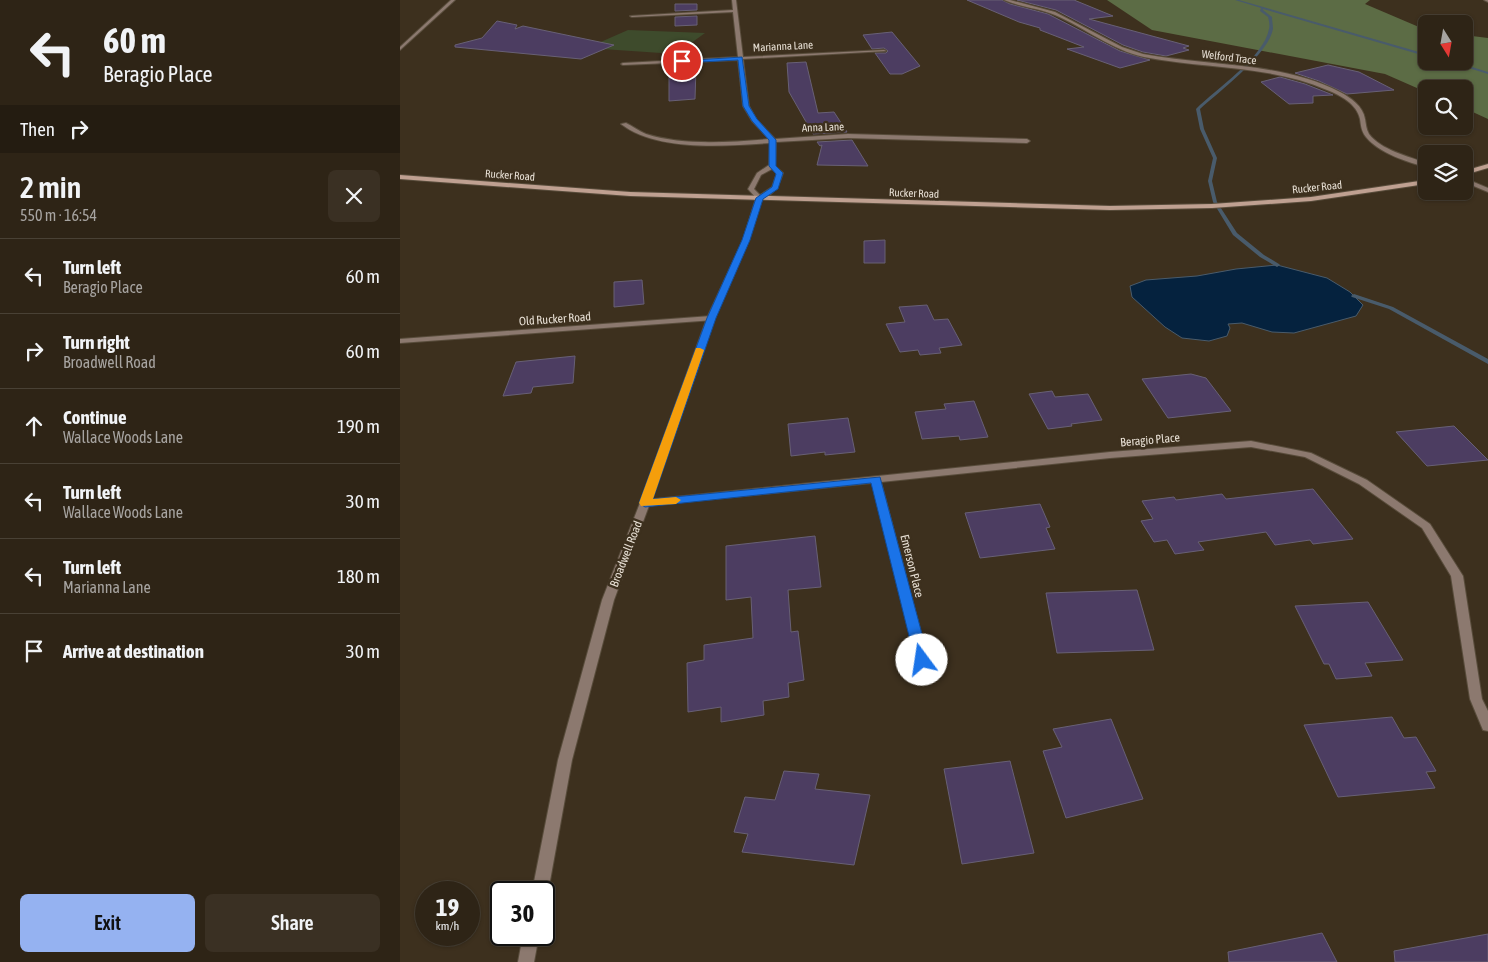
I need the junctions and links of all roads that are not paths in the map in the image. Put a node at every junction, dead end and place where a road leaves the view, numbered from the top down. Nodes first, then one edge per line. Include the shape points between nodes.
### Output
1 (453, 0) edge
2 (734, 0) edge
3 (1006, 0) edge
4 (736, 11) junction
5 (632, 16) dead end
6 (400, 49) edge
7 (884, 51) dead end
8 (740, 58) junction
9 (623, 64) dead end
10 (624, 124) dead end
11 (772, 140) junction
12 (1027, 141) dead end
13 (1418, 162) edge
14 (772, 166) junction
15 (1488, 166) edge
16 (1473, 170) edge
17 (400, 177) edge
18 (1418, 183) edge
19 (1473, 184) edge
20 (1488, 190) edge
21 (760, 198) junction
22 (711, 318) junction
23 (400, 341) edge
24 (876, 480) junction
25 (645, 503) junction
26 (922, 660) dead end
27 (1488, 726) edge
28 (542, 881) edge
29 (530, 946) edge
30 (526, 962) edge

1 - 6 street
2 - 4 street
3 - 13 street, Welford Trace via 1060,16 1117,47 1141,55 1278,74 1327,88 1356,106 1368,136
4 - 5 street
4 - 8 street
7 - 8 street, Marianna Lane
8 - 9 street, Marianna Lane
8 - 11 street via 746,106
10 - 11 street, Anna Lane via 642,134 677,142
11 - 12 street, Anna Lane via 848,136
11 - 14 street
14 - 21 street via 780,173 775,188
14 - 21 street via 758,174 751,189
15 - 16 main road
17 - 21 main road, Rucker Road via 630,194
18 - 21 main road, Rucker Road via 1311,199 1169,207 1053,207
19 - 20 street
21 - 22 street, Broadwell Road via 746,240
22 - 23 street, Old Rucker Road
22 - 25 street, Broadwell Road
24 - 25 street, Beragio Place
24 - 26 street, Emerson Place
24 - 27 street, Beragio Place via 1110,455 1251,444 1308,454 1363,482 1426,526 1457,576 1476,699
25 - 28 street, Broadwell Road via 608,600 565,760
29 - 30 street

